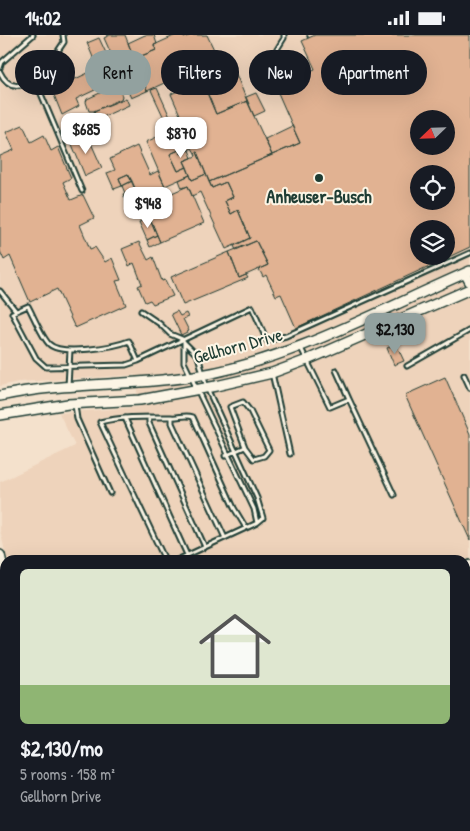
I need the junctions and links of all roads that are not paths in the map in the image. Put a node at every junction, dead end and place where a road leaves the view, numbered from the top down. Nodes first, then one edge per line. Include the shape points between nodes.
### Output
1 (33, 35) edge
2 (63, 35) edge
3 (284, 35) edge
4 (59, 50) edge
5 (276, 50) edge
6 (0, 68) edge
7 (0, 72) edge
8 (15, 86) edge
9 (42, 95) edge
10 (82, 191) dead end
11 (470, 253) edge
12 (468, 272) edge
13 (470, 282) edge
14 (470, 289) edge
15 (0, 291) edge
16 (382, 310) junction
17 (16, 311) junction
18 (141, 311) dead end
19 (390, 325) junction
20 (470, 330) edge
21 (183, 340) junction
22 (300, 346) junction
23 (70, 350) junction
24 (307, 360) junction
25 (138, 361) junction
26 (407, 366) dead end
27 (69, 367) junction
28 (336, 370) dead end
29 (272, 373) junction
30 (202, 375) junction
31 (464, 375) dead end
32 (191, 376) junction
33 (72, 386) junction
34 (208, 388) junction
35 (470, 388) edge
36 (198, 390) junction
37 (0, 395) edge
38 (349, 399) junction
39 (76, 404) junction
40 (0, 415) edge
41 (149, 417) junction
42 (125, 418) junction
43 (172, 418) junction
44 (245, 447) junction
45 (236, 451) junction
46 (290, 454) dead end
47 (226, 456) junction
48 (110, 493) dead end
49 (394, 495) dead end
50 (257, 523) junction
51 (246, 528) junction
52 (225, 538) junction
53 (205, 547) junction
54 (163, 555) edge
55 (187, 555) joint

1 - 6 lane via 2,62
2 - 4 lane via 64,42
3 - 5 lane
7 - 8 lane
9 - 10 lane
11 - 21 lane via 286,336 267,341 252,307
12 - 13 main road
12 - 16 main road, Gellhorn Drive
14 - 19 main road, Gellhorn Drive
15 - 17 lane
16 - 19 main road
16 - 22 main road, Gellhorn Drive
17 - 23 lane via 28,306 49,344
17 - 27 lane via 12,313 41,364
18 - 21 lane
19 - 24 main road, Gellhorn Drive
20 - 26 lane
21 - 25 lane
21 - 30 lane via 198,356
21 - 32 lane via 184,362
22 - 24 lane
22 - 30 main road, Gellhorn Drive via 262,360
23 - 25 lane via 114,346 129,341
23 - 27 lane
24 - 29 main road, Gellhorn Drive
24 - 38 lane via 330,407
25 - 27 lane via 126,365
27 - 33 lane
28 - 38 lane
29 - 34 main road, Gellhorn Drive
29 - 46 lane
30 - 32 main road, Gellhorn Drive
30 - 34 lane
31 - 35 lane
32 - 33 main road, Gellhorn Drive
32 - 36 lane
33 - 37 main road, Gellhorn Drive
33 - 39 main road
34 - 36 main road, Gellhorn Drive
34 - 45 lane
36 - 39 main road, Gellhorn Drive via 140,400
36 - 47 lane
38 - 49 lane
39 - 40 main road, Gellhorn Drive
39 - 48 lane via 77,419
41 - 42 lane
41 - 43 lane
41 - 53 lane
42 - 54 lane via 100,422
42 - 55 lane
43 - 51 lane via 193,417
43 - 52 lane
44 - 44 lane via 230,407 243,402 269,450 254,459
44 - 45 lane
45 - 47 lane
45 - 50 lane via 258,498 263,518
47 - 50 lane via 254,509
50 - 51 lane
51 - 52 lane
52 - 53 lane
53 - 55 lane

